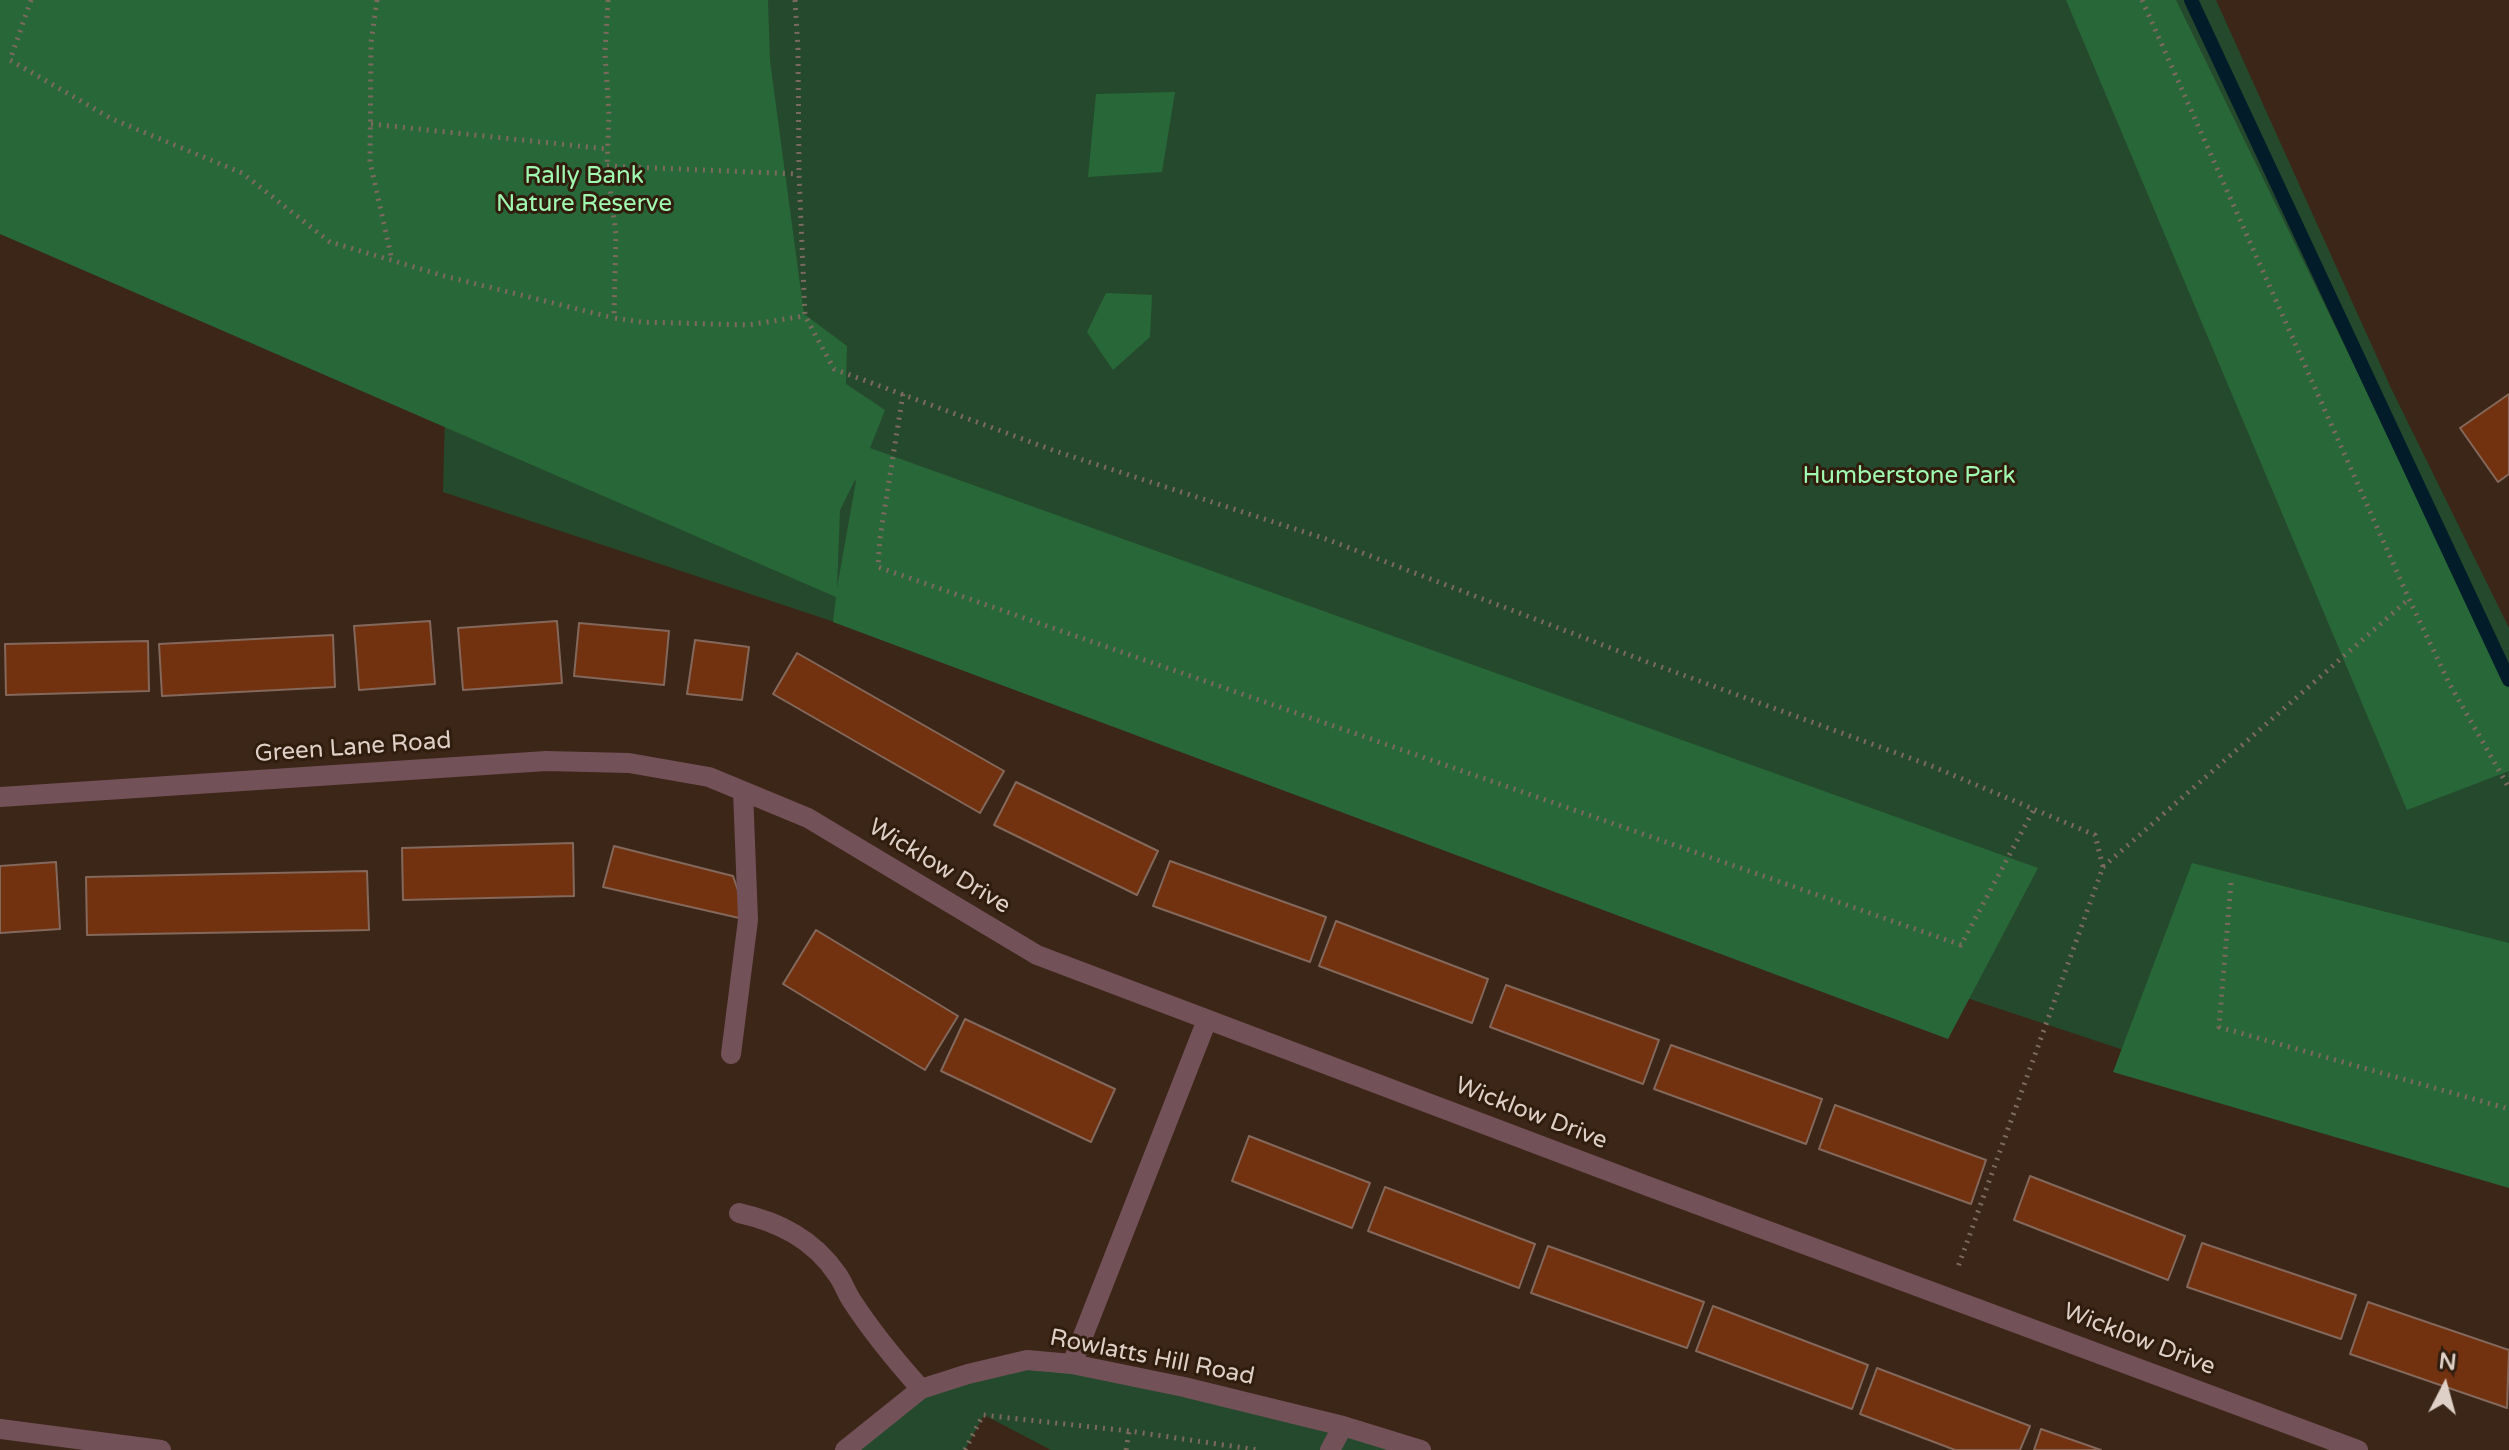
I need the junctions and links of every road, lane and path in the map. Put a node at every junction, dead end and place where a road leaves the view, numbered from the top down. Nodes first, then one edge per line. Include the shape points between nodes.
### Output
1 (31, 0) edge
2 (377, 0) edge
3 (608, 0) edge
4 (795, 0) edge
5 (2142, 0) edge
6 (371, 124) junction
7 (607, 149) junction
8 (607, 166) junction
9 (799, 174) junction
10 (392, 260) junction
11 (805, 316) junction
12 (614, 318) junction
13 (903, 394) junction
14 (2409, 599) junction
15 (709, 777) joint
16 (2509, 788) edge
17 (743, 791) junction
18 (0, 797) edge
19 (2034, 809) junction
20 (2103, 867) junction
21 (2231, 883) dead end
22 (1207, 1020) junction
23 (731, 1054) dead end
24 (2509, 1109) edge
25 (739, 1213) dead end
26 (1948, 1296) junction
27 (1072, 1364) junction
28 (921, 1389) junction
29 (1343, 1426) junction
30 (0, 1429) edge
31 (1129, 1431) junction
32 (161, 1450) edge
33 (845, 1450) edge
34 (965, 1450) edge
35 (1126, 1450) edge
36 (1258, 1450) edge
37 (1330, 1450) edge
38 (1421, 1450) edge
39 (2358, 1450) edge

1 - 10 path via 10,60 112,119 242,173 330,242
2 - 6 path
3 - 7 path
4 - 9 path
5 - 14 path
6 - 7 path
6 - 10 path via 370,162
7 - 8 path
8 - 9 path
8 - 12 path via 616,234
9 - 11 path
10 - 12 path
11 - 12 path via 748,325
11 - 13 path via 834,369
13 - 19 path via 1055,451 1326,539
13 - 19 path via 878,567 1961,945
14 - 16 path
14 - 20 path
15 - 17 street, Wicklow Drive
15 - 18 street, Green Lane Road via 629,763 546,761
17 - 22 street, Wicklow Drive via 808,818 1037,955
17 - 23 street via 748,920
19 - 20 path via 2095,835
20 - 26 path
21 - 24 path via 2219,1027
22 - 26 street, Wicklow Drive
22 - 27 street
25 - 28 street via 766,1219 813,1246
26 - 39 street, Wicklow Drive
27 - 28 street, Rowlatts Hill Road via 1027,1360
27 - 29 street, Rowlatts Hill Road
28 - 33 street, Rowlatts Hill Road
29 - 37 street
29 - 38 street, Rowlatts Hill Road
30 - 32 street
31 - 34 path via 983,1415
31 - 35 path
31 - 36 path

